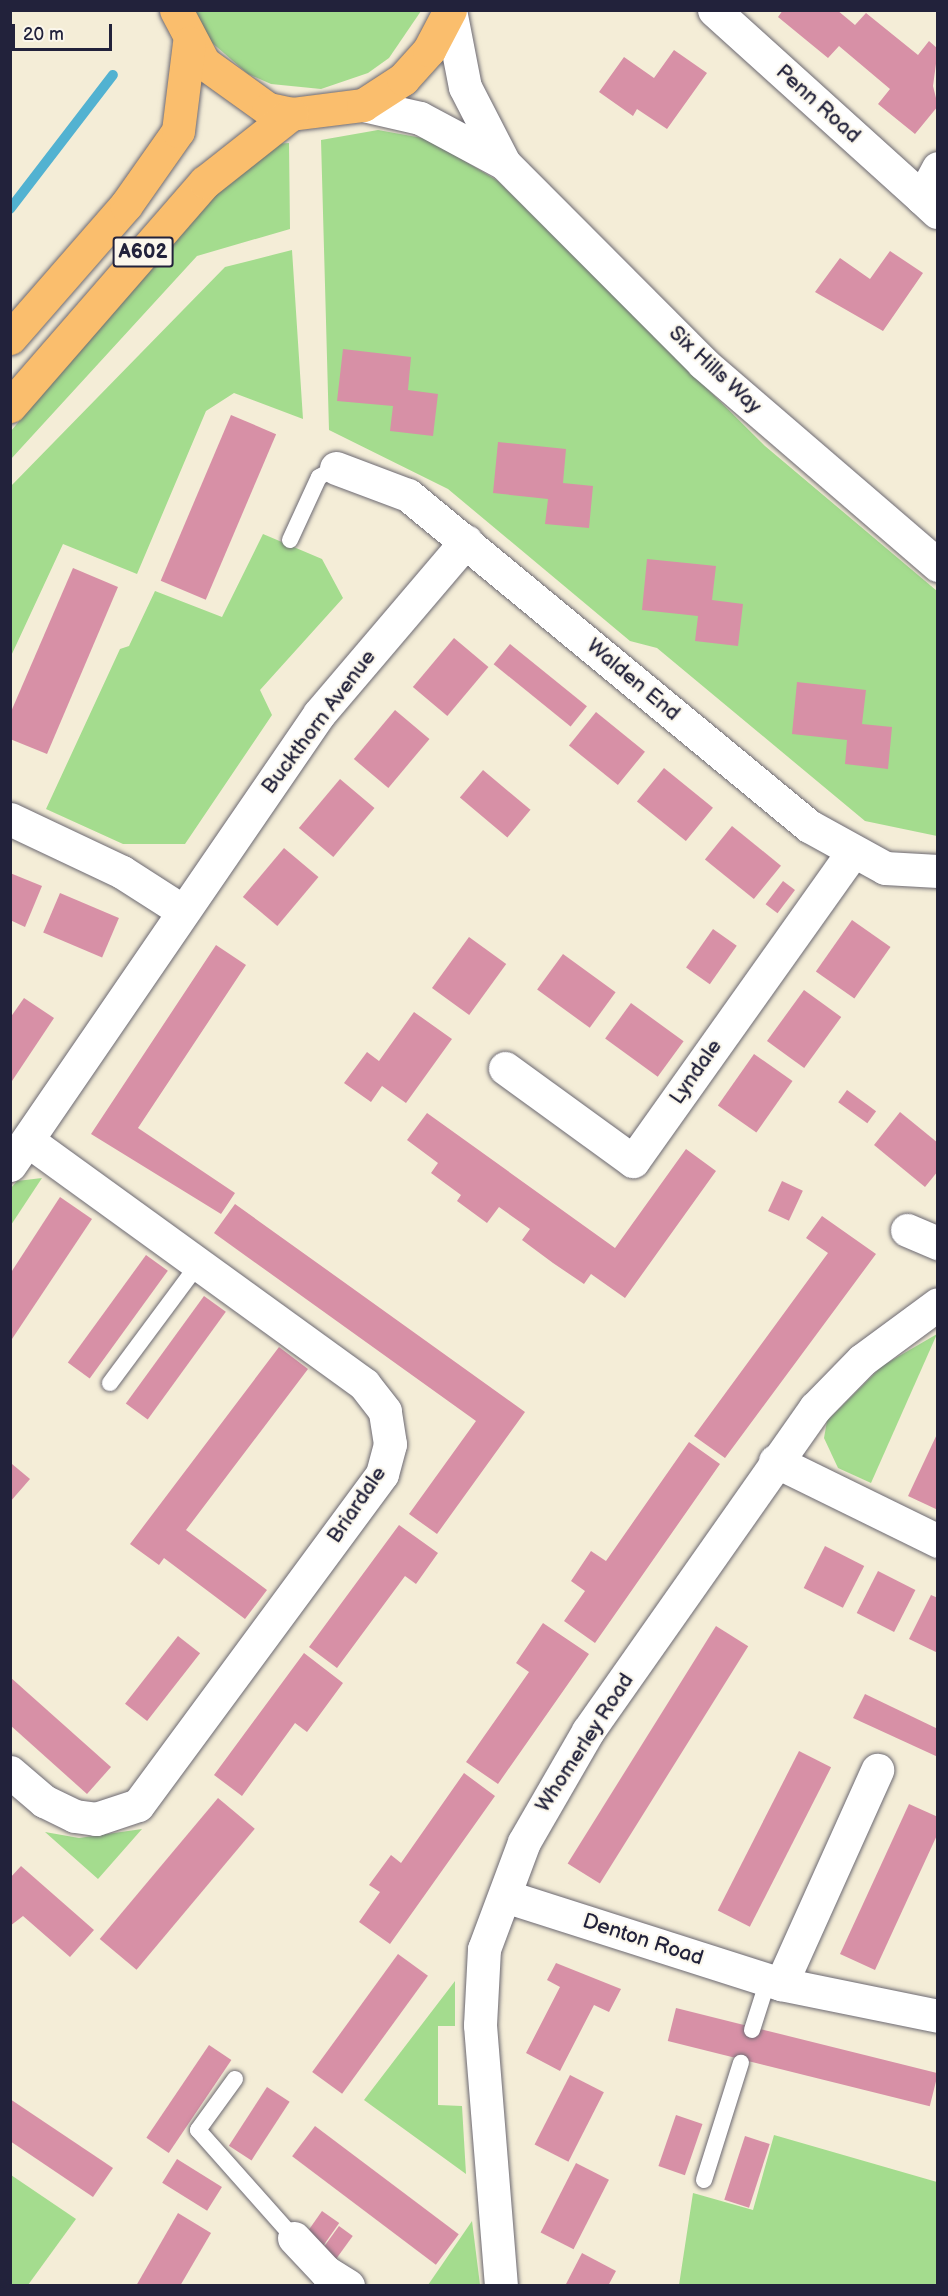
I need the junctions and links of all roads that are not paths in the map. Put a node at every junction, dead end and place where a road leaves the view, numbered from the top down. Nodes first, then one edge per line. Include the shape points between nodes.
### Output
1 (176, 10) edge
2 (450, 10) edge
3 (714, 10) edge
4 (189, 43) junction
5 (363, 105) junction
6 (291, 114) junction
7 (504, 163) junction
8 (938, 168) edge
9 (930, 206) edge
10 (10, 338) edge
11 (10, 406) edge
12 (336, 468) joint
13 (290, 540) dead end
14 (466, 541) junction
15 (938, 565) edge
16 (10, 819) edge
17 (852, 854) junction
18 (938, 871) edge
19 (183, 911) junction
20 (504, 1068) dead end
21 (19, 1154) edge
22 (907, 1230) dead end
23 (938, 1244) edge
24 (199, 1263) junction
25 (938, 1305) edge
26 (110, 1383) dead end
27 (776, 1461) junction
28 (938, 1540) edge
29 (877, 1770) dead end
30 (10, 1772) edge
31 (505, 1896) junction
32 (774, 1982) junction
33 (938, 2016) edge
34 (752, 2030) dead end
35 (741, 2063) dead end
36 (235, 2079) dead end
37 (704, 2180) dead end
38 (294, 2238) joint
39 (348, 2286) edge
40 (501, 2286) edge

1 - 4 main road, A602
2 - 5 main road, A602 via 429,50 403,80
2 - 7 street, Six Hills Way via 465,87
3 - 9 street, Penn Road
4 - 6 main road, A602 via 242,94 267,109
4 - 10 main road, A602 via 178,131 126,205
5 - 6 main road, A602
5 - 7 street, Six Hills Way via 420,118
6 - 11 main road, A602 via 204,182
7 - 15 street, Six Hills Way via 703,363
8 - 9 street, Penn Road
12 - 13 lane via 319,477
12 - 14 street, Walden End via 408,495
14 - 17 street, Walden End via 809,826
14 - 19 street, Buckthorn Avenue via 319,714
16 - 19 street via 122,872
17 - 18 street, Walden End via 885,868
17 - 20 street, Lyndale via 633,1161
19 - 21 street, Buckthorn Avenue
21 - 24 street, Briardale
22 - 23 street
24 - 26 lane
24 - 30 street, Briardale via 377,1398 390,1427 382,1474 138,1805 96,1819 75,1816 44,1801
25 - 27 street, Whomerley Road via 862,1360 815,1408
27 - 28 street
27 - 31 street, Whomerley Road via 571,1757 524,1842
29 - 32 street
31 - 32 street, Denton Road
31 - 40 street, Whomerley Road via 484,1949 480,2025
32 - 33 street, Denton Road
32 - 34 lane
35 - 37 lane
36 - 38 lane via 198,2130
38 - 39 street via 326,2272

